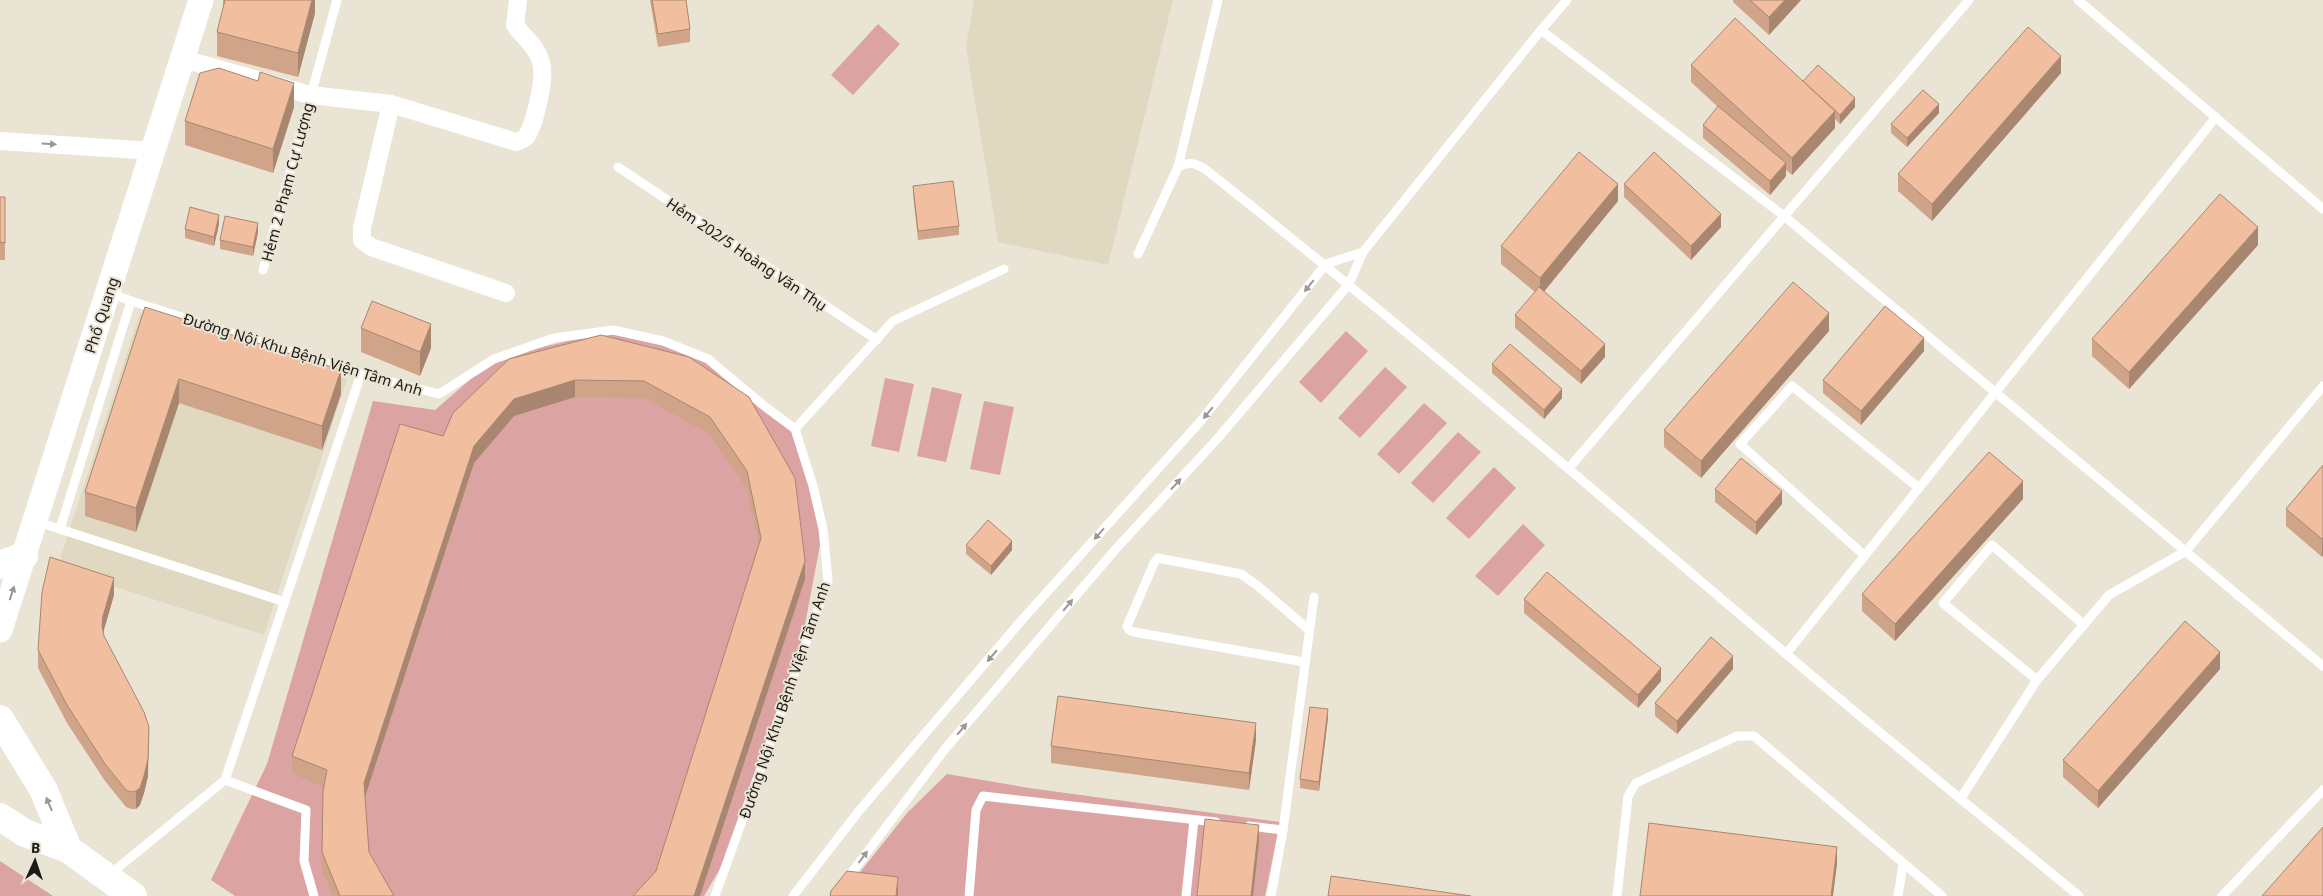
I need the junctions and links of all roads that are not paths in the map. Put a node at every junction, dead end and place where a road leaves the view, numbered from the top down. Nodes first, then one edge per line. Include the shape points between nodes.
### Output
1 (201, 0) edge
2 (338, 0) edge
3 (518, 0) edge
4 (1218, 0) edge
5 (1567, 0) edge
6 (1969, 0) edge
7 (2078, 0) edge
8 (1541, 30) junction
9 (183, 59) junction
10 (310, 95) junction
11 (391, 104) junction
12 (2216, 117) junction
13 (0, 141) edge
14 (153, 151) junction
15 (618, 167) dead end
16 (1178, 167) junction
17 (2323, 209) edge
18 (1784, 216) junction
19 (1363, 252) junction
20 (1138, 254) dead end
21 (1326, 264) junction
22 (1004, 269) dead end
23 (263, 270) dead end
24 (1349, 284) junction
25 (108, 292) junction
26 (506, 293) dead end
27 (132, 301) junction
28 (877, 340) junction
29 (361, 374) junction
30 (2323, 386) edge
31 (1996, 392) junction
32 (795, 429) junction
33 (1569, 468) junction
34 (1919, 488) junction
35 (35, 520) junction
36 (60, 529) junction
37 (2186, 551) junction
38 (1865, 556) junction
39 (12, 560) edge
40 (1314, 597) dead end
41 (285, 602) junction
42 (2084, 625) junction
43 (0, 630) edge
44 (1309, 630) junction
45 (1786, 654) junction
46 (1304, 662) junction
47 (2323, 666) edge
48 (2037, 680) junction
49 (0, 719) edge
50 (225, 780) junction
51 (2323, 790) edge
52 (1961, 798) junction
53 (0, 816) edge
54 (1194, 820) junction
55 (1224, 823) edge
56 (1244, 826) edge
57 (1283, 830) junction
58 (68, 849) junction
59 (1903, 865) junction
60 (106, 877) junction
61 (133, 896) edge
62 (314, 896) edge
63 (715, 896) edge
64 (793, 896) edge
65 (834, 896) edge
66 (969, 896) edge
67 (1186, 896) edge
68 (1270, 896) edge
69 (1617, 896) edge
70 (1898, 896) edge
71 (1942, 896) edge
72 (2079, 896) edge
73 (2222, 896) edge

1 - 9 main road, Phổ Quang
2 - 10 lane, Hẻm 2 Phạm Cự Lượng
3 - 11 street via 515,24 520,33 533,43 542,63 540,89 526,137 516,142
4 - 16 lane
5 - 8 lane
6 - 18 lane
7 - 12 lane
8 - 18 lane
8 - 19 lane
9 - 10 street
9 - 14 main road, Phổ Quang
10 - 11 street
10 - 23 lane, Hẻm 2 Phạm Cự Lượng
11 - 26 street via 362,228 362,240 371,247
12 - 17 lane
12 - 31 lane
13 -> 14 street
14 - 25 main road, Phổ Quang
15 - 28 lane, Hẻm 202/5 Hoàng Văn Thụ
16 - 20 lane
16 - 21 lane via 1187,162 1205,169
18 - 31 lane
18 - 33 lane
19 - 21 lane
19 - 24 lane
21 - 24 lane
21 -> 64 lane via 1199,423 1021,621 859,811
22 - 28 lane via 893,321
24 - 33 lane
65 -> 24 lane via 945,749
25 - 27 lane, Đường Nội Khu Bệnh Viện Tâm Anh
25 - 35 main road, Phổ Quang
27 - 29 lane, Đường Nội Khu Bệnh Viện Tâm Anh
27 - 36 lane
28 - 32 lane
29 - 32 lane, Đường Nội Khu Bệnh Viện Tâm Anh via 439,394 494,359 554,338 613,330 664,341 708,359
29 - 41 lane
30 - 37 lane
31 - 34 lane
31 - 37 lane
32 - 63 lane, Đường Nội Khu Bệnh Viện Tâm Anh via 823,529 828,582
33 - 45 lane
34 - 38 lane
34 - 38 lane via 1792,386 1740,444
35 - 36 lane
35 - 39 main road, Phổ Quang
36 - 41 lane
37 - 42 lane via 2109,596
37 - 47 lane
38 - 45 lane
43 -> 39 main road, Phổ Quang
40 - 44 lane
41 - 50 lane
42 - 48 lane
42 - 48 lane via 1992,545 1943,603
44 - 46 lane
44 - 46 lane via 1241,574 1158,558 1127,626 1134,632
45 - 52 lane
46 - 57 lane
48 - 52 lane
58 -> 49 main road via 43,790
50 - 60 lane
50 - 62 lane via 306,810 304,861
51 - 73 lane
52 - 72 lane
53 - 58 main road via 25,832
54 - 55 lane
54 - 66 lane via 983,796 976,810
54 - 67 lane
56 - 57 lane
57 - 68 lane
58 - 60 main road
59 - 69 lane via 1754,736 1745,734 1636,783 1631,789
59 - 70 lane
59 - 71 lane
60 - 61 main road

